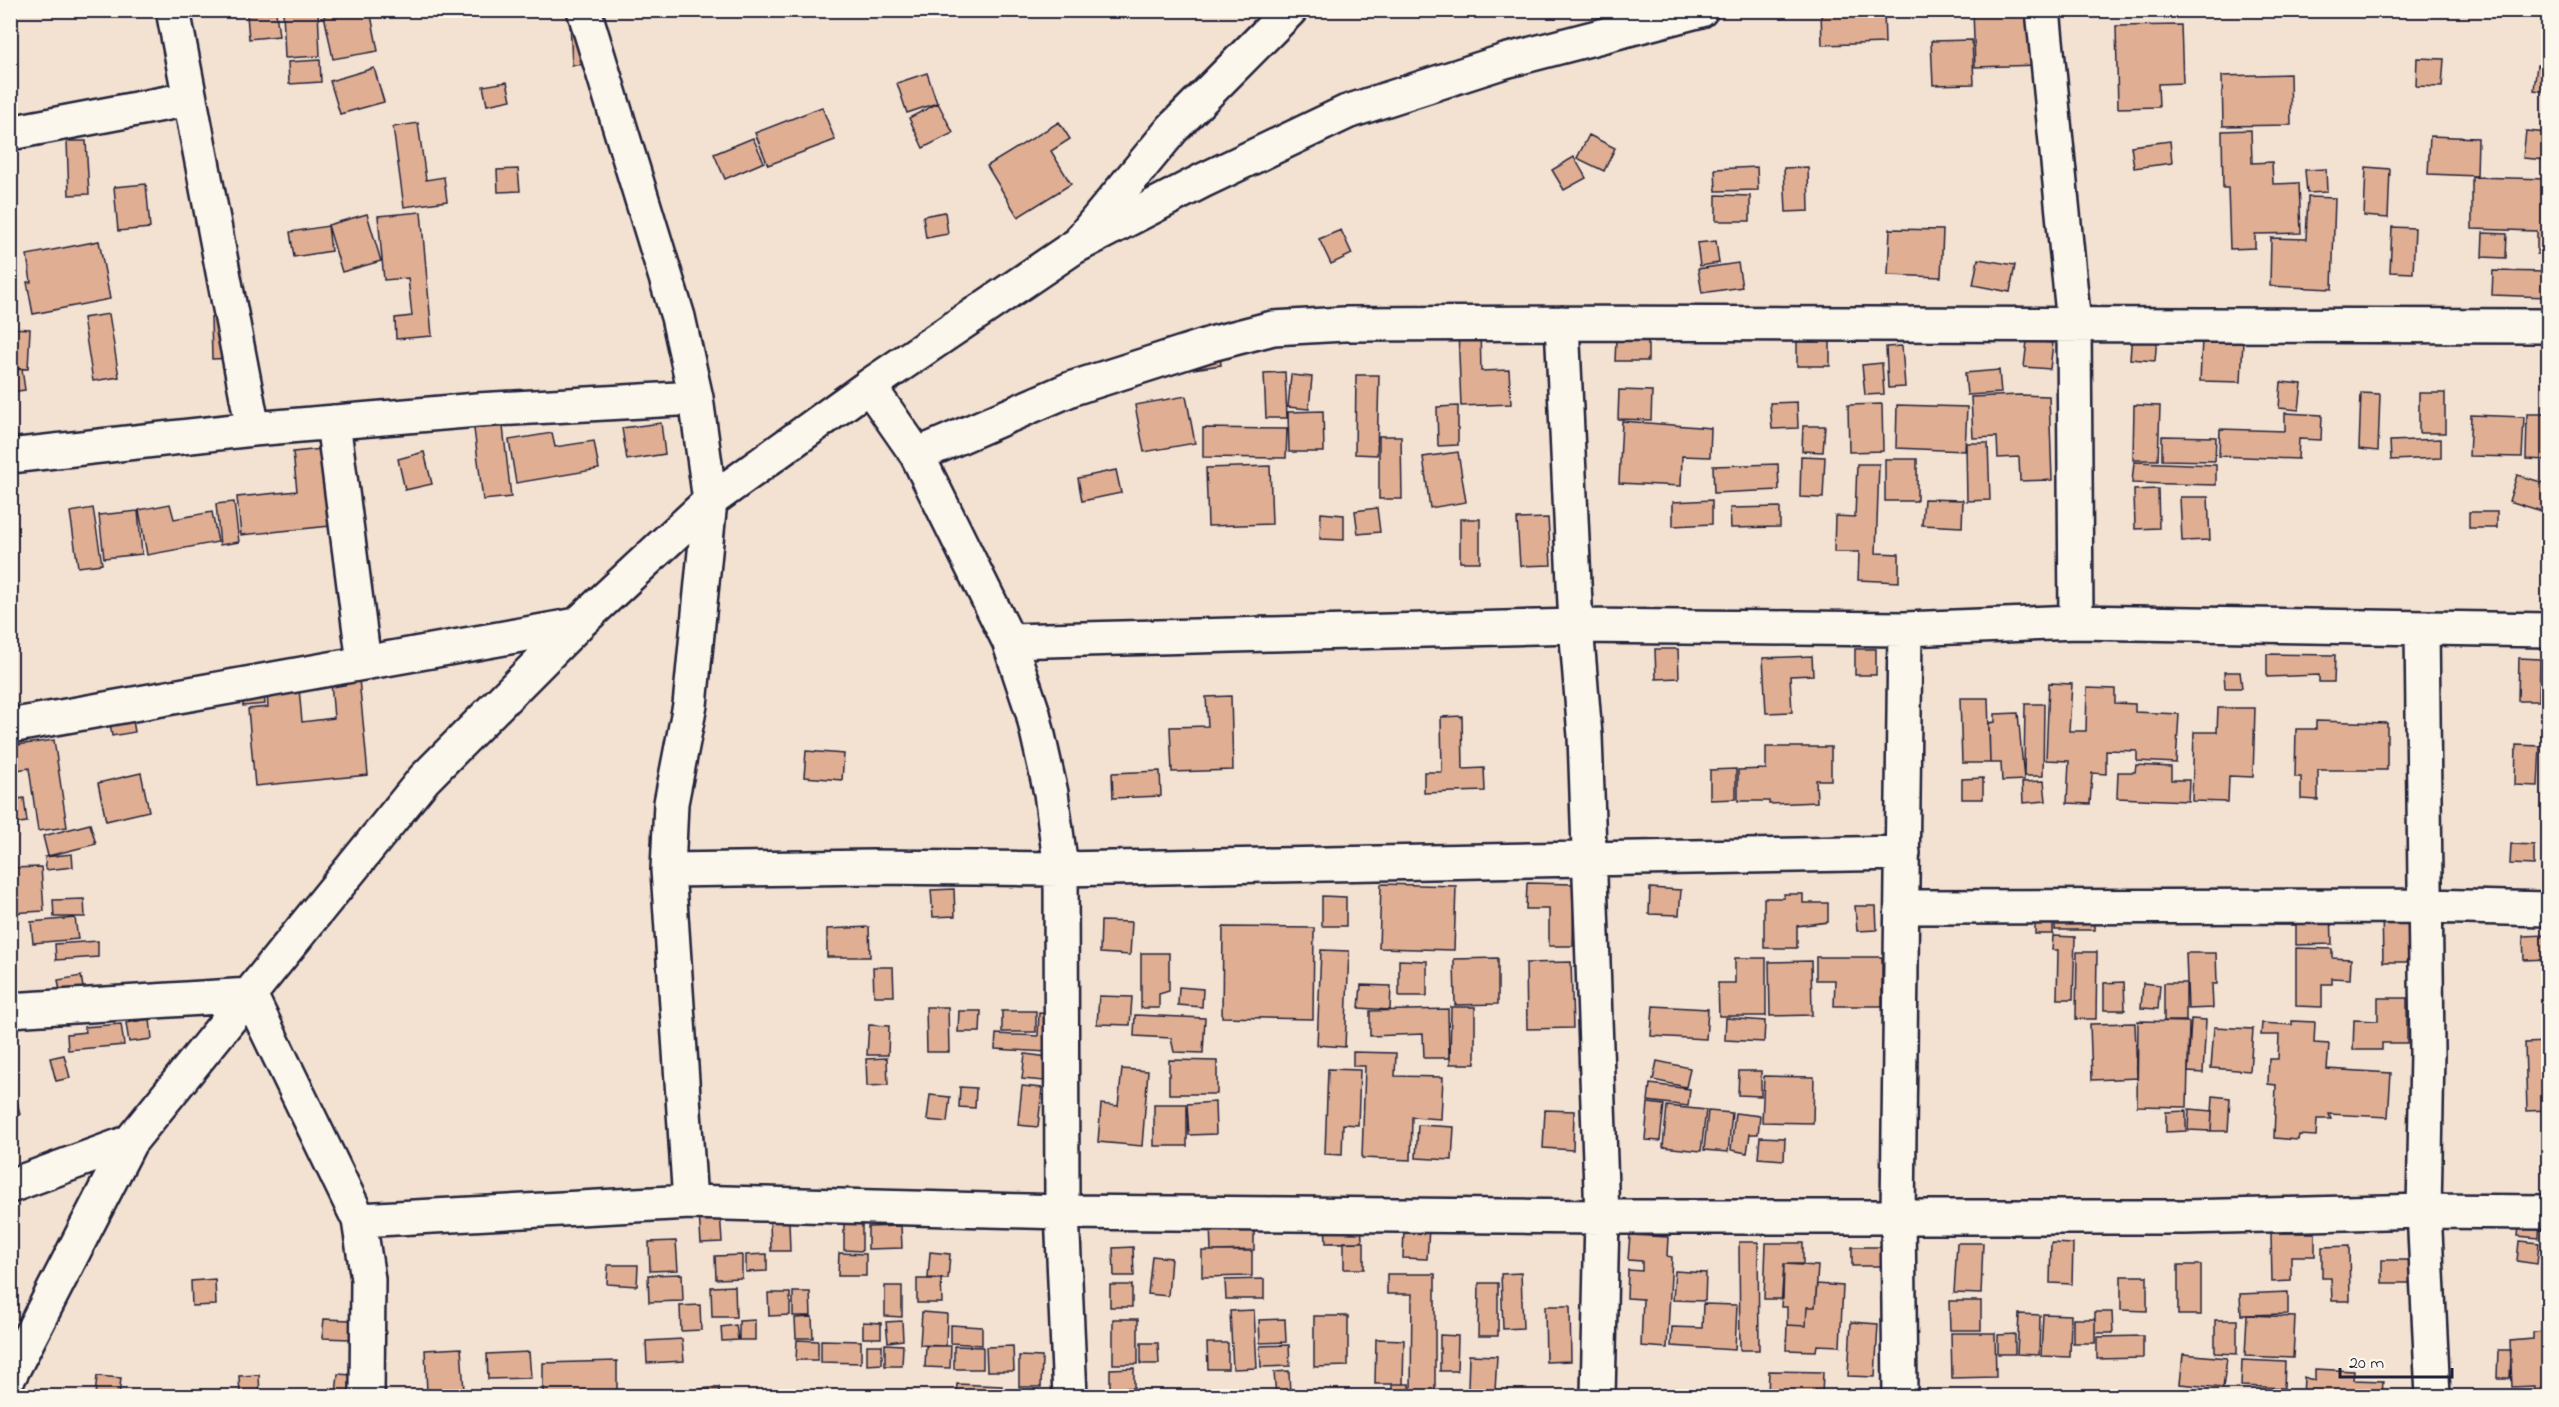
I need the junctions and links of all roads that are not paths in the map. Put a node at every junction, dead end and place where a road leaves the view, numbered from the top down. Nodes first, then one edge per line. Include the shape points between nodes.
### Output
1 (173, 10) edge
2 (584, 10) edge
3 (1290, 10) edge
4 (1701, 10) edge
5 (2043, 10) edge
6 (189, 99) junction
7 (10, 133) edge
8 (1074, 247) junction
9 (1562, 323) junction
10 (2074, 325) junction
11 (2548, 326) edge
12 (869, 386) junction
13 (696, 398) junction
14 (333, 422) junction
15 (253, 429) junction
16 (917, 455) junction
17 (10, 456) edge
18 (710, 501) junction
19 (2076, 622) junction
20 (577, 625) junction
21 (1576, 626) junction
22 (1905, 629) junction
23 (2422, 629) junction
24 (2548, 630) edge
25 (1009, 640) junction
26 (364, 663) junction
27 (10, 726) edge
28 (1903, 853) junction
29 (1590, 857) junction
30 (1061, 869) junction
31 (668, 870) junction
32 (2424, 906) junction
33 (1902, 907) junction
34 (2548, 909) edge
35 (250, 995) junction
36 (10, 1010) edge
37 (130, 1142) junction
38 (10, 1186) edge
39 (690, 1202) junction
40 (2424, 1210) junction
41 (1062, 1212) junction
42 (2548, 1212) edge
43 (1898, 1215) junction
44 (1602, 1217) junction
45 (359, 1220) junction
46 (10, 1376) edge
47 (367, 1396) edge
48 (1070, 1396) edge
49 (1598, 1396) edge
50 (1900, 1396) edge
51 (2433, 1396) edge

1 - 6 street
2 - 13 street via 678,317
3 - 8 street via 1173,128
4 - 8 street via 1504,61 1347,112
5 - 10 street
6 - 7 street
6 - 15 street
8 - 12 street
9 - 10 street
9 - 16 street via 1273,328 1073,388
9 - 21 street
10 - 11 street
10 - 19 street
12 - 16 street
12 - 18 street
13 - 14 street
13 - 18 street
14 - 15 street
14 - 26 street
15 - 17 street
16 - 25 street
18 - 20 street
18 - 31 street via 690,705 671,803
19 - 22 street
19 - 23 street
20 - 26 street
20 - 35 street via 424,779
21 - 22 street
21 - 25 street
21 - 29 street
22 - 28 street
23 - 24 street
23 - 32 street
25 - 30 street via 1038,735 1051,793
26 - 27 street
28 - 29 street
28 - 33 street
29 - 30 street
29 - 44 street
30 - 31 street
30 - 41 street
31 - 39 street
32 - 33 street
32 - 34 street
32 - 40 street
33 - 43 street
35 - 36 street
35 - 37 street
35 - 45 street
37 - 38 street
37 - 46 street
39 - 41 street
39 - 45 street
40 - 42 street
40 - 43 street via 2185,1217
40 - 51 street
41 - 44 street
41 - 48 street
43 - 44 street
43 - 50 street
44 - 49 street
45 - 47 street via 368,1279

